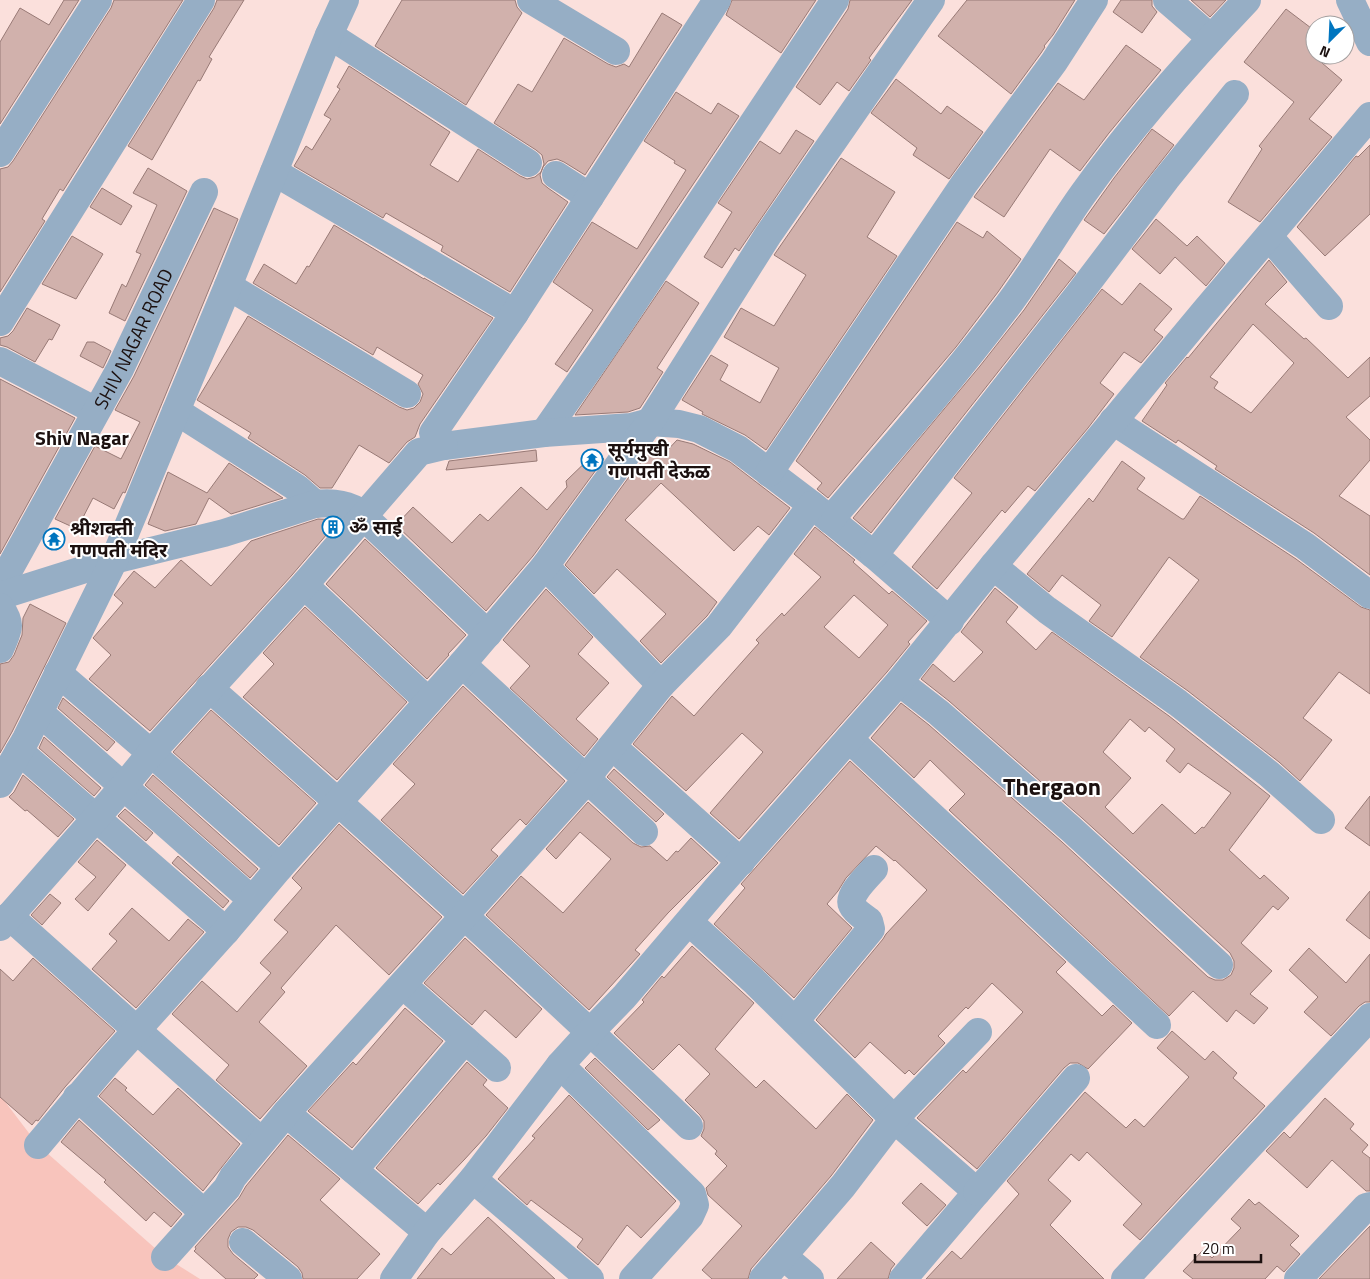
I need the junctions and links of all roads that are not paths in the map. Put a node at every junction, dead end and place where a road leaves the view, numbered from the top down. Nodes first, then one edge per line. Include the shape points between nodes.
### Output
1 (98, 0) edge
2 (201, 0) edge
3 (345, 0) edge
4 (531, 0) edge
5 (717, 0) edge
6 (835, 0) edge
7 (931, 0) edge
8 (1094, 0) edge
9 (1167, 0) edge
10 (1247, 0) edge
11 (1350, 0) edge
12 (328, 35) junction
13 (1211, 38) junction
14 (1370, 42) edge
15 (616, 51) dead end
16 (1235, 94) dead end
17 (1370, 116) edge
18 (0, 153) edge
19 (528, 163) dead end
20 (274, 172) junction
21 (556, 176) dead end
22 (204, 192) dead end
23 (590, 197) junction
24 (1269, 237) junction
25 (228, 286) junction
26 (1329, 306) dead end
27 (515, 313) junction
28 (0, 322) edge
29 (0, 361) edge
30 (407, 394) dead end
31 (96, 411) junction
32 (176, 411) junction
33 (1113, 421) junction
34 (650, 422) junction
35 (544, 433) junction
36 (444, 446) junction
37 (769, 473) junction
38 (315, 504) junction
39 (821, 513) junction
40 (364, 515) junction
41 (874, 555) junction
42 (114, 560) junction
43 (545, 566) junction
44 (993, 566) junction
45 (304, 585) junction
46 (0, 586) edge
47 (1370, 595) edge
48 (0, 596) edge
49 (0, 607) edge
50 (950, 621) junction
51 (488, 634) junction
52 (0, 649) edge
53 (462, 664) junction
54 (58, 673) junction
55 (899, 682) junction
56 (661, 685) junction
57 (209, 688) junction
58 (428, 701) junction
59 (39, 712) junction
60 (849, 739) junction
61 (612, 746) junction
62 (18, 751) junction
63 (151, 752) junction
64 (587, 780) junction
65 (0, 784) edge
66 (124, 786) junction
67 (339, 802) junction
68 (95, 819) junction
69 (1321, 820) dead end
70 (644, 832) dead end
71 (741, 862) junction
72 (280, 866) junction
73 (874, 870) dead end
74 (251, 899) junction
75 (465, 915) junction
76 (4, 921) edge
77 (689, 922) junction
78 (226, 931) junction
79 (1219, 965) dead end
80 (403, 985) junction
81 (1370, 1017) edge
82 (794, 1021) junction
83 (1156, 1025) dead end
84 (137, 1029) junction
85 (590, 1031) junction
86 (978, 1032) dead end
87 (466, 1040) junction
88 (560, 1065) junction
89 (497, 1068) dead end
90 (1076, 1078) dead end
91 (77, 1097) junction
92 (286, 1113) junction
93 (894, 1119) junction
94 (689, 1126) dead end
95 (262, 1142) junction
96 (38, 1145) dead end
97 (354, 1170) junction
98 (473, 1179) junction
99 (977, 1192) junction
100 (1370, 1206) edge
101 (204, 1213) junction
102 (427, 1232) junction
103 (243, 1242) dead end
104 (783, 1256) junction
105 (165, 1257) dead end
106 (288, 1279) edge
107 (394, 1279) edge
108 (590, 1279) edge
109 (633, 1279) edge
110 (763, 1279) edge
111 (810, 1279) edge
112 (903, 1279) edge
113 (1125, 1279) edge
114 (1298, 1279) edge

1 - 18 street
2 - 28 street
3 - 12 street
4 - 15 street
5 - 23 street
6 - 35 street
7 - 34 street via 768,235
8 - 37 street via 1054,62 959,191
9 - 13 street
10 - 13 street
11 - 14 street
12 - 19 street
12 - 20 street
13 - 39 street via 1140,118 1084,193 1012,300 922,414
16 - 41 street
17 - 24 street
20 - 25 street
20 - 27 street
21 - 23 street
22 - 31 street, SHIV NAGAR ROAD via 120,369
23 - 27 street
24 - 26 street
24 - 33 street
25 - 30 street
25 - 32 street
27 - 36 street via 433,433
29 - 31 street
31 - 46 street, SHIV NAGAR ROAD
32 - 38 street via 297,488
32 - 42 street
33 - 44 street
33 - 47 street via 1305,546
34 - 35 street via 631,427
34 - 37 street via 699,428 738,449
34 - 43 street
35 - 36 street
36 - 40 street via 419,452
37 - 39 street
38 - 40 street via 347,504
38 - 42 street via 224,533
39 - 41 street
39 - 56 street
40 - 45 street
40 - 51 street
41 - 50 street
42 - 48 street
42 - 54 street
43 - 51 street
43 - 56 street
44 - 50 street
44 - 69 street via 1058,618 1178,703 1270,774
45 - 57 street
45 - 58 street
49 - 52 street via 6,615 9,629
50 - 55 street
51 - 53 street
53 - 58 street
53 - 64 street
54 - 59 street
54 - 63 street
55 - 60 street
55 - 79 street via 1072,830
56 - 61 street
57 - 63 street
57 - 67 street
58 - 67 street
59 - 62 street
59 - 66 street
60 - 71 street
60 - 83 street
61 - 64 street
61 - 71 street
62 - 65 street
62 - 68 street
63 - 66 street
63 - 72 street
64 - 70 street
64 - 75 street
66 - 68 street
66 - 74 street
67 - 72 street
67 - 75 street
68 - 76 street
68 - 78 street
71 - 77 street
72 - 74 street
73 - 82 street via 853,893 850,902 870,921 871,928
74 - 78 street
75 - 80 street
75 - 85 street
76 - 84 street
77 - 82 street
77 - 85 street
78 - 84 street
80 - 87 street
80 - 92 street
81 - 113 street
82 - 93 street
84 - 91 street
84 - 95 street
85 - 88 street
85 - 94 street
86 - 93 street
87 - 89 street
87 - 97 street
88 - 98 street
88 - 109 street via 692,1194 695,1205 690,1216
90 - 99 street
91 - 96 street
91 - 101 street
92 - 95 street
92 - 97 street
93 - 99 street
93 - 104 street via 843,1186
95 - 101 street
97 - 102 street
98 - 102 street
98 - 108 street
99 - 112 street
100 - 114 street
101 - 105 street
102 - 107 street
103 - 106 street
104 - 110 street
104 - 111 street

